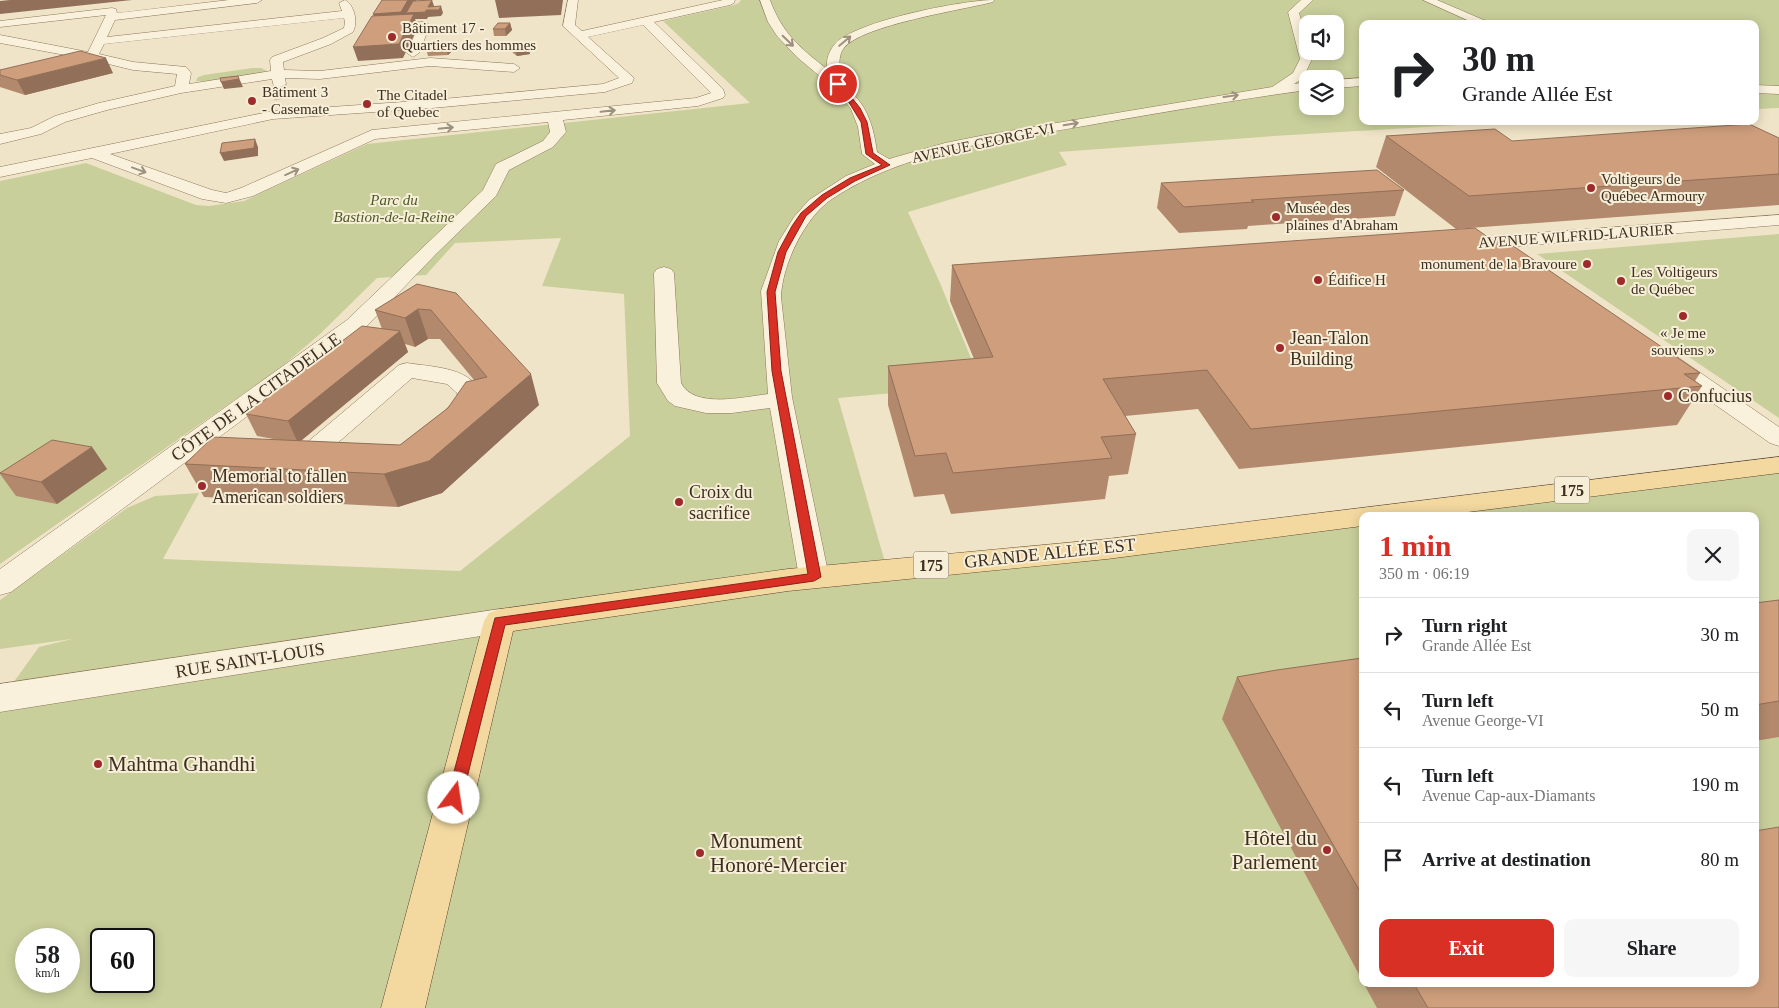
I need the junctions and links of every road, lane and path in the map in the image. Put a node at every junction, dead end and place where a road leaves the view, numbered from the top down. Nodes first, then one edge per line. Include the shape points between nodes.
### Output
1 (257, 0) edge
2 (342, 0) edge
3 (573, 0) edge
4 (728, 0) edge
5 (764, 0) edge
6 (989, 0) edge
7 (1308, 0) edge
8 (1428, 0) edge
9 (233, 1) edge
10 (348, 14) junction
11 (111, 17) junction
12 (1477, 20) edge
13 (646, 21) junction
14 (0, 24) edge
15 (349, 30) junction
16 (580, 35) junction
17 (0, 39) edge
18 (99, 41) junction
19 (412, 53) dead end
20 (92, 56) junction
21 (38, 58) dead end
22 (65, 62) edge
23 (514, 68) dead end
24 (1359, 82) edge
25 (1344, 83) edge
26 (838, 84) junction
27 (280, 86) junction
28 (1299, 87) edge
29 (181, 89) junction
30 (1759, 89) edge
31 (1276, 90) junction
32 (1779, 90) edge
33 (432, 104) junction
34 (273, 115) junction
35 (557, 117) junction
36 (372, 135) junction
37 (0, 139) edge
38 (94, 153) junction
39 (887, 165) junction
40 (0, 172) edge
41 (1779, 220) edge
42 (1494, 242) junction
43 (1453, 245) edge
44 (1519, 259) edge
45 (664, 273) dead end
46 (1648, 348) edge
47 (782, 398) junction
48 (436, 430) edge
49 (1779, 438) edge
50 (174, 457) junction
51 (213, 458) edge
52 (338, 463) edge
53 (1779, 465) edge
54 (1397, 512) edge
55 (1359, 517) edge
56 (814, 577) junction
57 (0, 584) edge
58 (500, 621) junction
59 (0, 698) edge
60 (403, 1008) edge

1 - 9 street
2 - 10 street
3 - 16 street via 569,26
4 - 13 street
5 -> 26 street via 781,34
26 -> 6 street via 833,56 839,46 852,36
7 - 31 street via 1293,12 1306,59 1298,75
8 - 12 street
9 - 11 street
10 - 15 street via 352,26
10 - 18 street
11 - 14 street via 113,12 108,11
11 - 18 street
13 - 16 street
35 -> 13 street via 698,102 718,95
15 - 19 street via 424,24
15 - 27 street via 272,60
16 - 33 street via 627,80 605,88
17 - 20 street
18 - 20 street
20 - 21 street
20 - 22 street
20 - 29 street via 133,66 188,72
23 - 27 street via 439,62 320,75
24 - 25 street
26 - 39 street via 864,122 870,154
27 - 29 street
27 - 34 street
28 - 31 street, AVENUE GEORGE-VI
29 - 37 street via 104,106 60,119 36,131
30 - 32 street
39 -> 31 street, AVENUE GEORGE-VI via 938,150 1023,133
33 - 34 street
33 - 36 street via 426,111
34 - 38 street
36 -> 35 street
35 - 50 street, CÔTE DE LA CITADELLE via 558,132 552,141 502,167 483,199 355,325
38 -> 36 street via 208,195 226,198 247,192
38 - 40 street
39 - 47 street, AVENUE GEORGE-VI via 824,196 804,215 782,252 771,292 776,371
41 - 42 street, AVENUE WILFRID-LAURIER
42 - 43 street, AVENUE WILFRID-LAURIER
42 - 44 street
45 - 47 street via 669,384 674,393 682,400 709,405
46 - 49 street
47 - 56 street, AVENUE GEORGE-VI
48 - 52 street via 470,399 469,391 454,378 407,370 290,461
50 - 51 street
50 - 57 street, CÔTE DE LA CITADELLE
53 - 54 main road, GRANDE ALLÉE EST / 175
55 - 56 main road, GRANDE ALLÉE EST / 175 via 1107,548
56 - 58 main road, GRANDE ALLÉE EST / 175
58 - 59 street, RUE SAINT-LOUIS
58 - 60 main road

